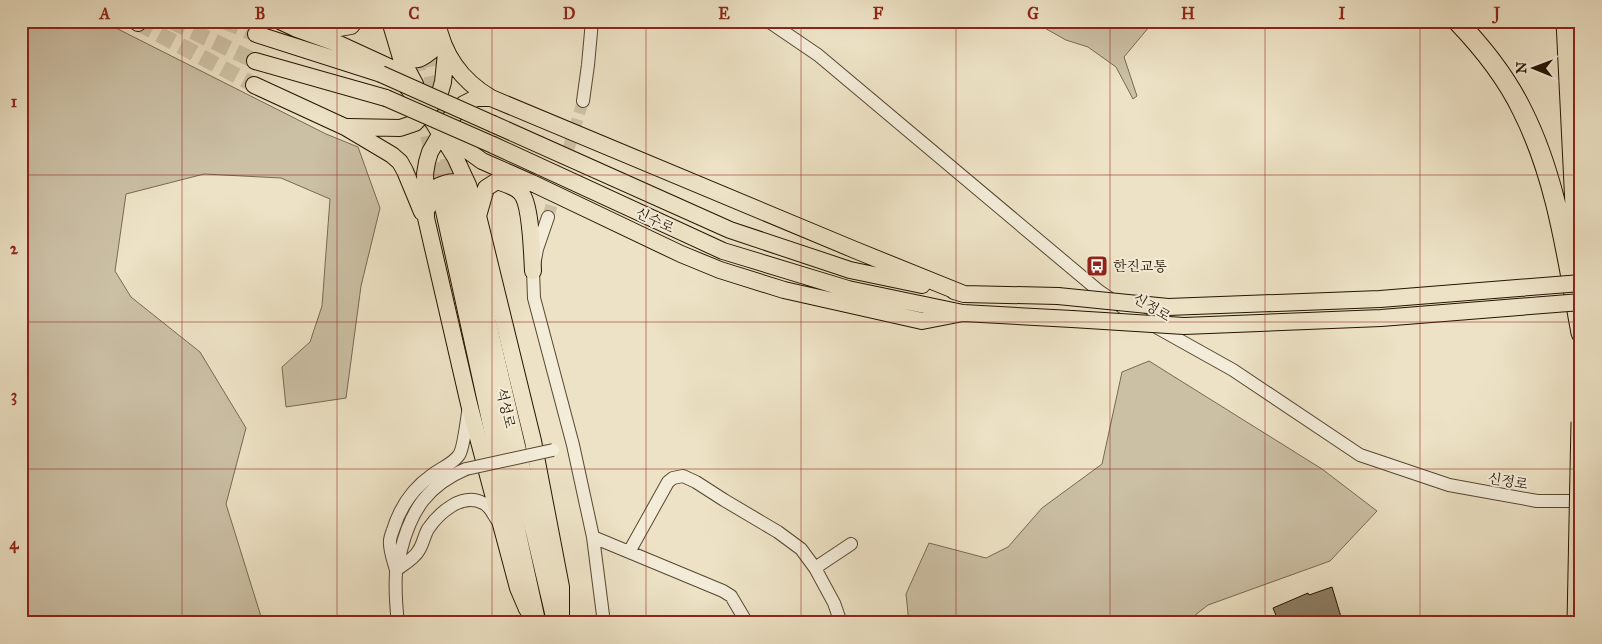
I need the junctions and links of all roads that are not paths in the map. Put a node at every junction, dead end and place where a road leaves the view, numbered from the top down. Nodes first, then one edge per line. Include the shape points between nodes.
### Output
1 (280, 21) edge
2 (355, 21) edge
3 (390, 21) edge
4 (406, 21) edge
5 (592, 21) edge
6 (768, 21) edge
7 (1457, 21) edge
8 (1566, 21) edge
9 (432, 23) edge
10 (297, 29) junction
11 (256, 34) tunnel mouth
12 (422, 53) junction
13 (255, 60) tunnel mouth
14 (254, 84) tunnel mouth
15 (491, 98) junction
16 (583, 101) tunnel mouth
17 (428, 109) junction
18 (345, 127) junction
19 (442, 130) junction
20 (497, 181) junction
21 (532, 182) junction
22 (455, 191) junction
23 (478, 216) junction
24 (548, 217) tunnel mouth
25 (426, 218) junction
26 (533, 271) junction
27 (1581, 283) edge
28 (964, 294) junction
29 (1581, 302) edge
30 (963, 313) junction
31 (1581, 322) edge
32 (1581, 333) edge
33 (469, 404) junction
34 (1581, 422) edge
35 (572, 445) junction
36 (1581, 501) edge
37 (502, 528) junction
38 (593, 537) junction
39 (851, 544) dead end
40 (629, 552) junction
41 (815, 568) junction
42 (396, 570) junction
43 (398, 623) edge
44 (534, 623) edge
45 (556, 623) edge
46 (561, 623) edge
47 (604, 623) edge
48 (747, 623) edge
49 (842, 623) edge
50 (1577, 623) edge

1 - 10 main road
2 - 10 main road via 351,26 328,30
3 - 12 main road
4 - 12 highway
5 - 16 street
6 - 36 street, 신정로 via 818,55 1099,291 1233,370 1360,455 1449,485 1537,501
7 - 32 highway via 1503,77 1538,145 1553,195
8 - 31 highway
9 - 12 highway
9 - 12 main road via 435,48 422,59 411,61
10 - 17 main road via 389,67
11 - 28 main road, 신수로, bridge via 381,74 730,230 850,270
12 - 15 main road via 459,73
12 - 17 main road
12 - 17 main road via 443,82 439,96
13 - 30 main road, 신수로, bridge via 386,98 723,251 848,289
14 - 18 main road
15 - 19 main road via 476,98 464,104
15 - 28 main road
17 - 18 main road via 415,123 400,128
17 - 19 main road
18 - 25 main road via 400,162
19 - 21 main road via 482,161
19 - 22 main road via 456,158
19 - 25 main road via 427,162
20 - 21 main road
20 - 23 main road via 486,188
20 - 26 main road via 512,186 526,199
21 - 30 main road via 681,254 754,282 922,321
22 - 23 main road
22 - 25 main road via 459,182 445,182 433,189
22 - 44 highway, 석성로
22 - 45 highway, 석성로
23 - 46 main road via 533,441 561,587
24 - 26 street
25 - 33 main road
26 - 35 street via 534,298
27 - 28 main road, 신수로, bridge via 1380,299 1168,307 1058,296
29 - 30 main road, 신수로, bridge via 1381,318 1184,326
33 - 37 main road
33 - 42 street via 459,455 410,494 395,521 390,541
34 - 50 highway, bridge
35 - 38 street
35 - 42 street, bridge via 466,469 450,476 430,491 418,506
37 - 42 street via 490,508 482,502 458,502 439,516 423,538 419,551
37 - 44 main road via 518,588
38 - 40 street
38 - 47 street
39 - 41 street
40 - 41 street via 668,482 683,476 778,532 801,549
40 - 48 street via 724,591 731,596
41 - 49 street
42 - 43 street

